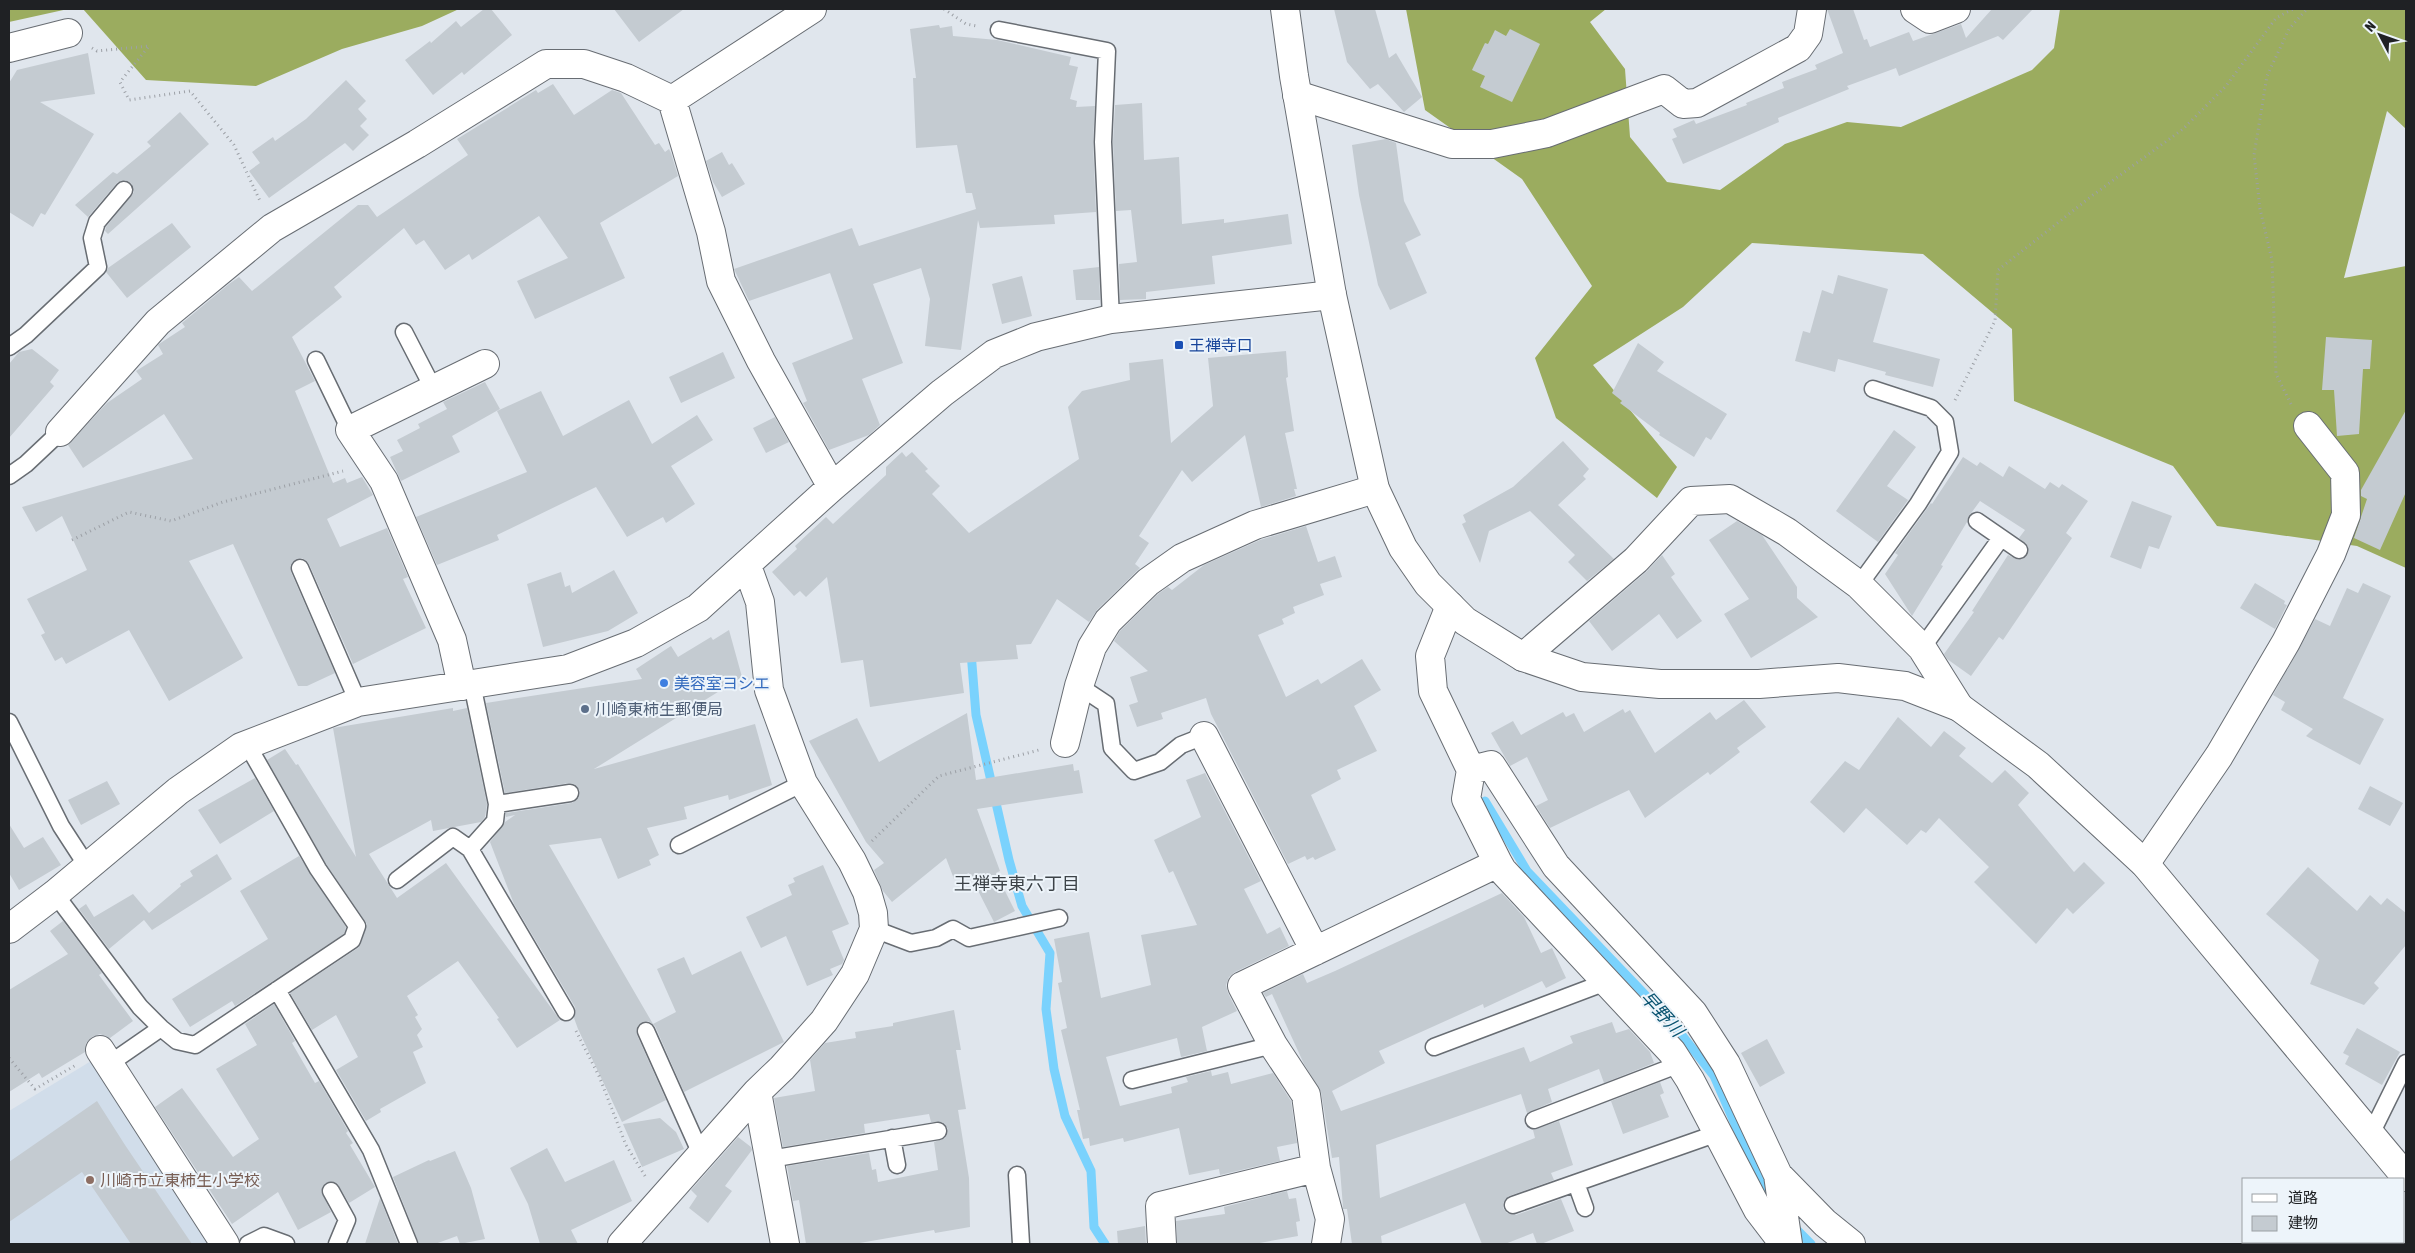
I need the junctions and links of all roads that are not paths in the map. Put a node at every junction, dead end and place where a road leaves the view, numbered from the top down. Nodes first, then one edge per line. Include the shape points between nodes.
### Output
1 (812, 9) edge
2 (1285, 9) edge
3 (1812, 9) edge
4 (1915, 9) edge
5 (1956, 9) edge
6 (999, 30) road end
7 (68, 33) road end
8 (9, 48) edge
9 (1297, 95) junction
10 (672, 100) junction
11 (124, 190) dead end
12 (1332, 296) junction
13 (1110, 319) junction
14 (404, 332) dead end
15 (9, 347) edge
16 (316, 360) dead end
17 (485, 364) dead end
18 (434, 390) junction
19 (1873, 390) dead end
20 (2308, 426) road end
21 (350, 430) junction
22 (60, 432) joint
23 (9, 476) edge
24 (832, 487) junction
25 (1375, 489) junction
26 (1977, 521) dead end
27 (2001, 538) junction
28 (2019, 550) dead end
29 (747, 566) junction
30 (300, 568) dead end
31 (1859, 585) junction
32 (1450, 606) junction
33 (1922, 648) junction
34 (1523, 657) junction
35 (467, 685) junction
36 (1079, 686) junction
37 (358, 702) junction
38 (1959, 707) junction
39 (9, 723) edge
40 (1204, 736) joint
41 (1065, 743) road end
42 (247, 744) junction
43 (1470, 770) junction
44 (803, 783) junction
45 (570, 793) dead end
46 (496, 804) junction
47 (679, 845) dead end
48 (470, 849) junction
49 (1498, 863) junction
50 (2145, 864) junction
51 (87, 866) junction
52 (396, 880) dead end
53 (55, 894) junction
54 (1059, 918) dead end
55 (9, 929) edge
56 (874, 929) junction
57 (1315, 951) junction
58 (1606, 982) junction
59 (276, 990) junction
60 (566, 1012) road end
61 (161, 1028) junction
62 (646, 1031) dead end
63 (1274, 1045) junction
64 (1434, 1047) dead end
65 (104, 1057) joint
66 (2406, 1063) edge
67 (1680, 1064) junction
68 (1132, 1080) dead end
69 (757, 1092) junction
70 (1534, 1120) dead end
71 (938, 1131) dead end
72 (1718, 1133) junction
73 (2371, 1134) junction
74 (892, 1138) junction
75 (701, 1154) junction
76 (770, 1159) junction
77 (897, 1165) dead end
78 (1316, 1168) junction
79 (1017, 1175) dead end
80 (2406, 1177) edge
81 (1576, 1183) junction
82 (1781, 1187) junction
83 (331, 1191) dead end
84 (1513, 1205) dead end
85 (1585, 1208) dead end
86 (225, 1244) edge
87 (248, 1244) edge
88 (286, 1244) edge
89 (336, 1244) edge
90 (409, 1244) edge
91 (622, 1244) edge
92 (785, 1244) edge
93 (1021, 1244) edge
94 (1162, 1244) edge
95 (1326, 1244) edge
96 (1787, 1244) edge
97 (1851, 1244) edge

1 - 10 street
2 - 9 street
3 - 9 street via 1808,34 1798,48 1697,103 1683,104 1664,89 1547,133 1492,144 1452,144
4 - 5 street via 1930,19
6 - 13 lane via 1107,51 1103,142
7 - 8 street
9 - 12 street
10 - 22 street via 626,78 584,64 546,64 272,228 158,322
10 - 24 street via 721,281 761,361
11 - 15 lane via 97,222 92,238 98,267
12 - 13 street
12 - 25 street
13 - 24 street via 1036,337 994,354 942,393
14 - 18 lane
16 - 21 lane
17 - 18 street
18 - 21 street
19 - 31 lane via 1931,408 1945,422 1950,452 1918,504
20 - 50 street via 2345,473 2346,515 2331,554 2286,642 2219,756
21 - 35 street via 384,481 452,640
22 - 23 lane
24 - 29 street
25 - 32 street via 1403,548 1428,584
25 - 36 street via 1255,525 1182,558 1148,582 1108,621 1092,647
26 - 27 lane
27 - 28 lane
27 - 33 lane
29 - 35 street via 698,608 636,643 568,669
29 - 44 street via 760,602 769,690
30 - 37 lane
31 - 33 street
31 - 34 street via 1787,532 1730,499 1691,501 1636,560
32 - 34 street via 1465,621
32 - 43 street via 1430,656 1433,692
33 - 38 street
34 - 38 street via 1582,677 1660,684 1759,684 1838,678 1870,681 1905,686
35 - 37 street
35 - 46 lane
36 - 40 lane via 1106,704 1112,748 1134,770 1160,762 1181,745
36 - 41 street
37 - 42 street
38 - 50 street via 2038,765
39 - 51 lane via 60,826
40 - 57 street
42 - 51 street via 178,791
42 - 59 lane via 318,869 357,926 352,940
43 - 49 street via 1466,799
43 - 82 street via 1492,765 1556,866 1693,1013 1726,1064
44 - 47 lane
44 - 56 street via 852,861 867,892
45 - 46 lane
46 - 48 lane via 495,821
48 - 52 lane via 453,837
48 - 60 lane
49 - 57 street
49 - 58 street
50 - 73 street
51 - 53 street
53 - 55 street
53 - 61 lane via 140,1006
54 - 56 lane via 969,938 953,929 936,938 911,943
56 - 69 street via 855,974 824,1021
57 - 63 street via 1242,986
58 - 64 lane
58 - 67 street
59 - 61 lane via 196,1045 177,1041
59 - 90 lane via 371,1150
61 - 65 lane
62 - 75 lane
63 - 68 lane
63 - 78 street via 1306,1095
65 - 86 street
66 - 73 lane
67 - 70 lane
67 - 72 street
69 - 75 street
69 - 76 street
71 - 74 lane
72 - 81 lane
72 - 96 street via 1758,1210
73 - 80 street
74 - 76 lane
74 - 77 lane
75 - 91 street
76 - 92 street
78 - 94 street via 1160,1206
78 - 95 street via 1330,1219
79 - 93 lane
81 - 84 lane
81 - 85 lane
82 - 96 street
82 - 97 street
83 - 89 lane via 347,1220
87 - 88 lane via 264,1236

